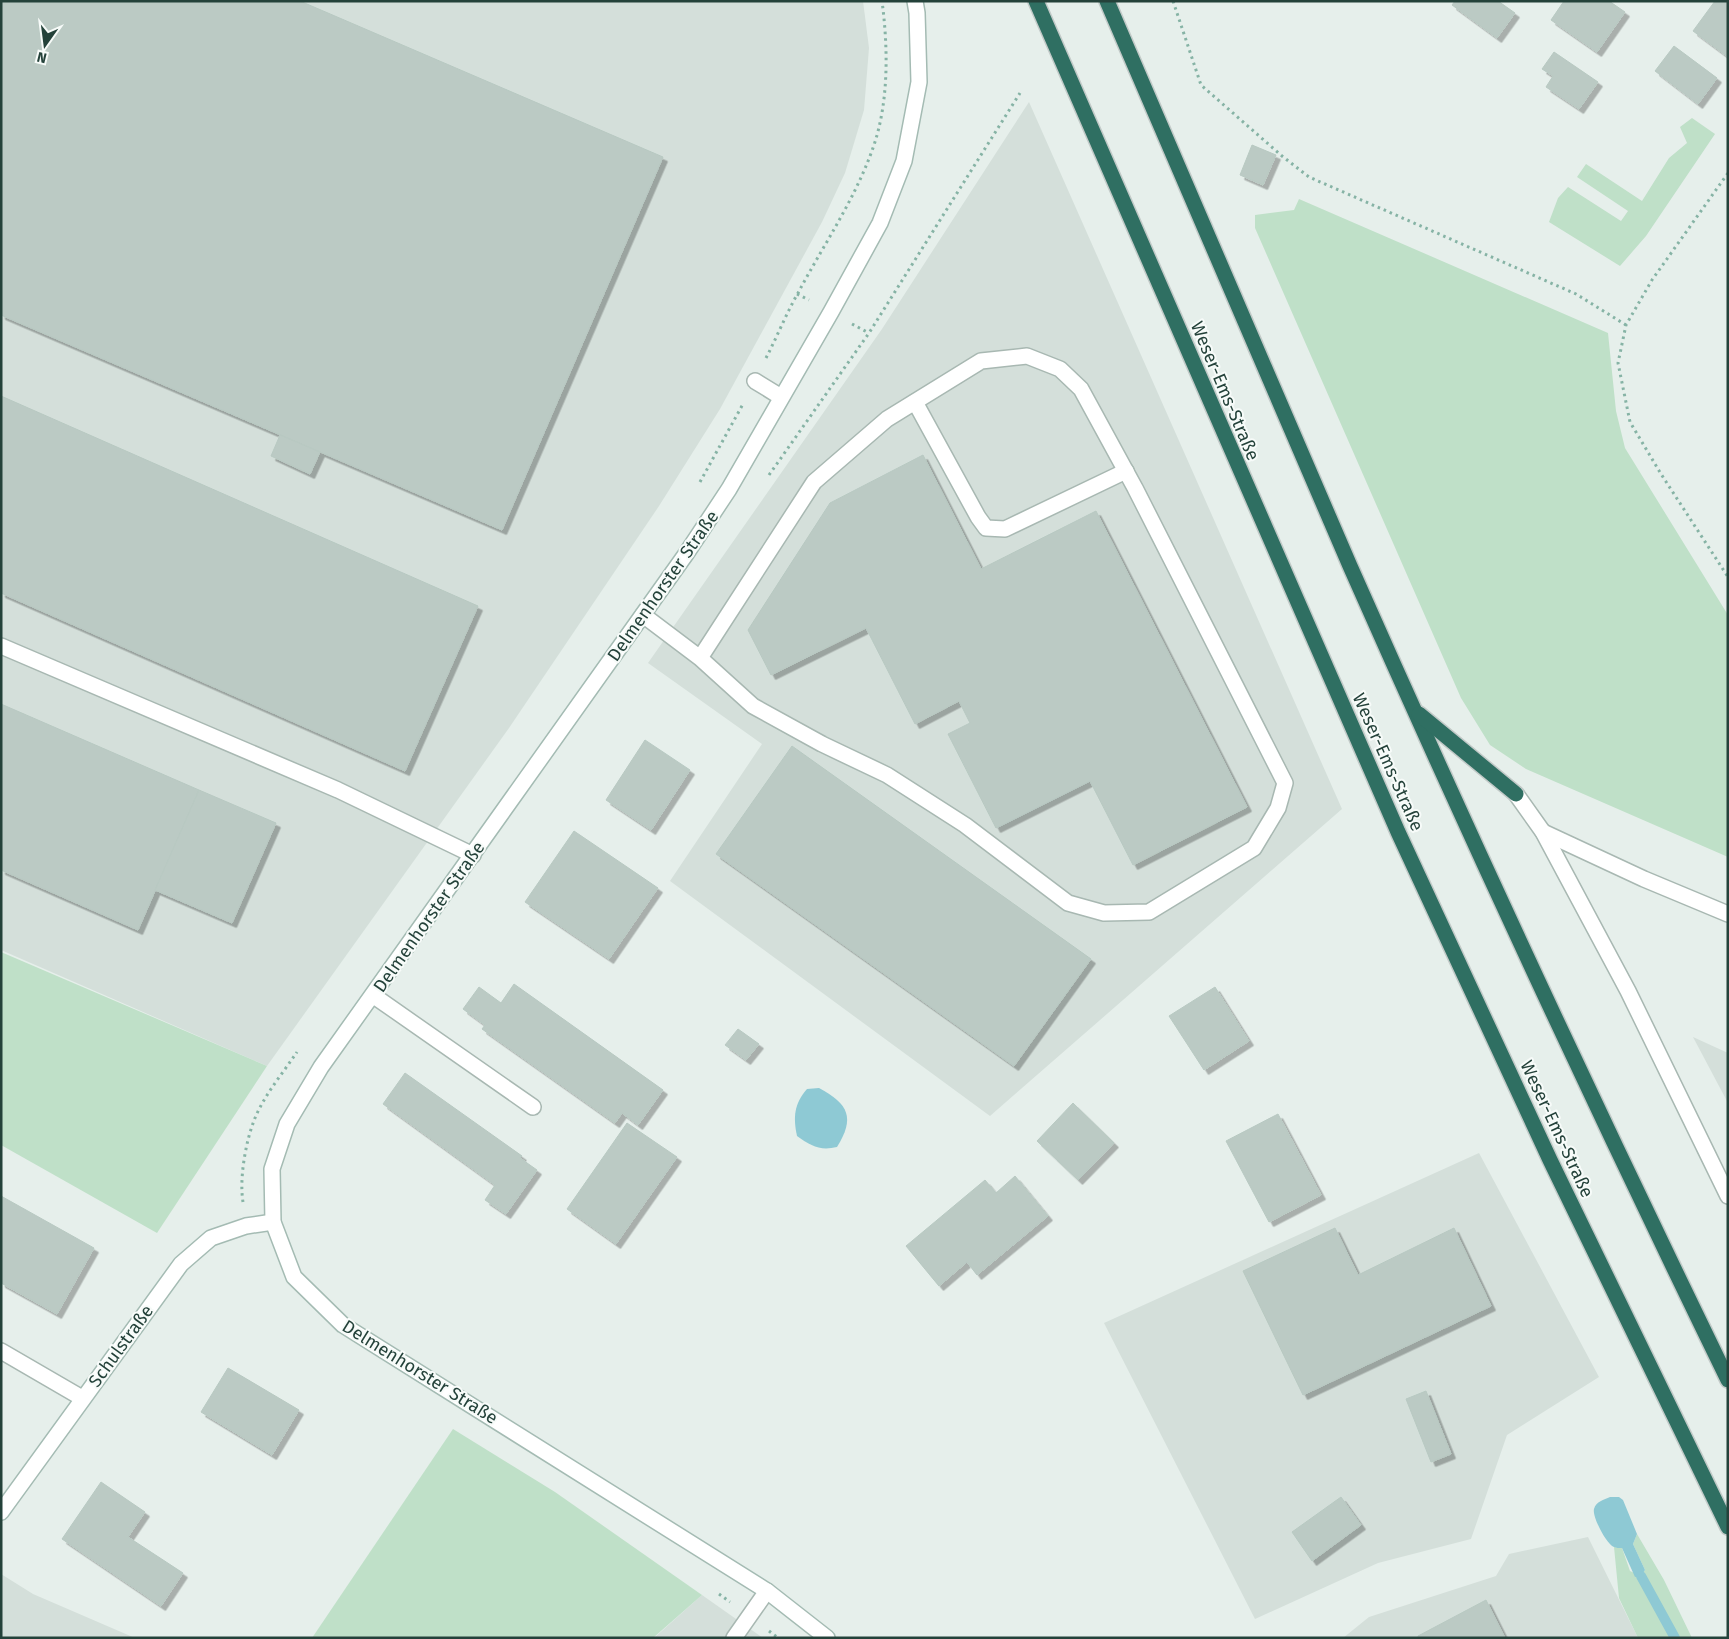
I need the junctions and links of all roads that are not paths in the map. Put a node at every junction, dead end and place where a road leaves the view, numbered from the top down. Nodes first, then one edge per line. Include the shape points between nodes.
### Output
1 (915, 1) edge
2 (1036, 1) edge
3 (1107, 1) edge
4 (755, 381) road end
5 (781, 397) junction
6 (915, 402) junction
7 (1126, 471) junction
8 (643, 614) junction
9 (1, 646) edge
10 (700, 658) junction
11 (1416, 712) junction
12 (1516, 794) joint
13 (1543, 832) junction
14 (473, 854) junction
15 (1728, 914) edge
16 (374, 996) junction
17 (533, 1107) dead end
18 (1728, 1196) edge
19 (273, 1222) junction
20 (1, 1351) edge
21 (1728, 1380) edge
22 (82, 1398) junction
23 (1, 1512) edge
24 (1728, 1527) edge
25 (767, 1591) junction
26 (734, 1638) edge
27 (827, 1638) edge

1 - 5 street, Delmenhorster Straße via 919,82 904,162 880,223
2 - 24 highway, Weser-Ems-Straße via 1398,832 1550,1160
3 - 11 highway
4 - 5 street
5 - 8 street, Delmenhorster Straße via 729,489
6 - 7 street via 981,361 1027,356 1060,369 1081,389
6 - 7 street via 986,528 1005,529
6 - 10 street via 887,419 814,482
7 - 10 street via 1285,783 1278,808 1254,848 1149,912 1104,913 1068,904 965,825 887,775 753,706
8 - 10 street
8 - 14 street, Delmenhorster Straße
9 - 14 street via 338,790
11 - 12 highway
11 - 21 highway via 1610,1138
12 - 13 street
13 - 15 street
13 - 18 street via 1628,991
14 - 16 street, Delmenhorster Straße
16 - 17 street
16 - 19 street, Delmenhorster Straße via 321,1067 287,1124 272,1169
19 - 22 street, Schulstraße via 246,1226 211,1238 180,1264
19 - 25 street, Delmenhorster Straße via 294,1277 343,1325
20 - 22 street
22 - 23 street, Schulstraße
25 - 26 street
25 - 27 street, Delmenhorster Straße

